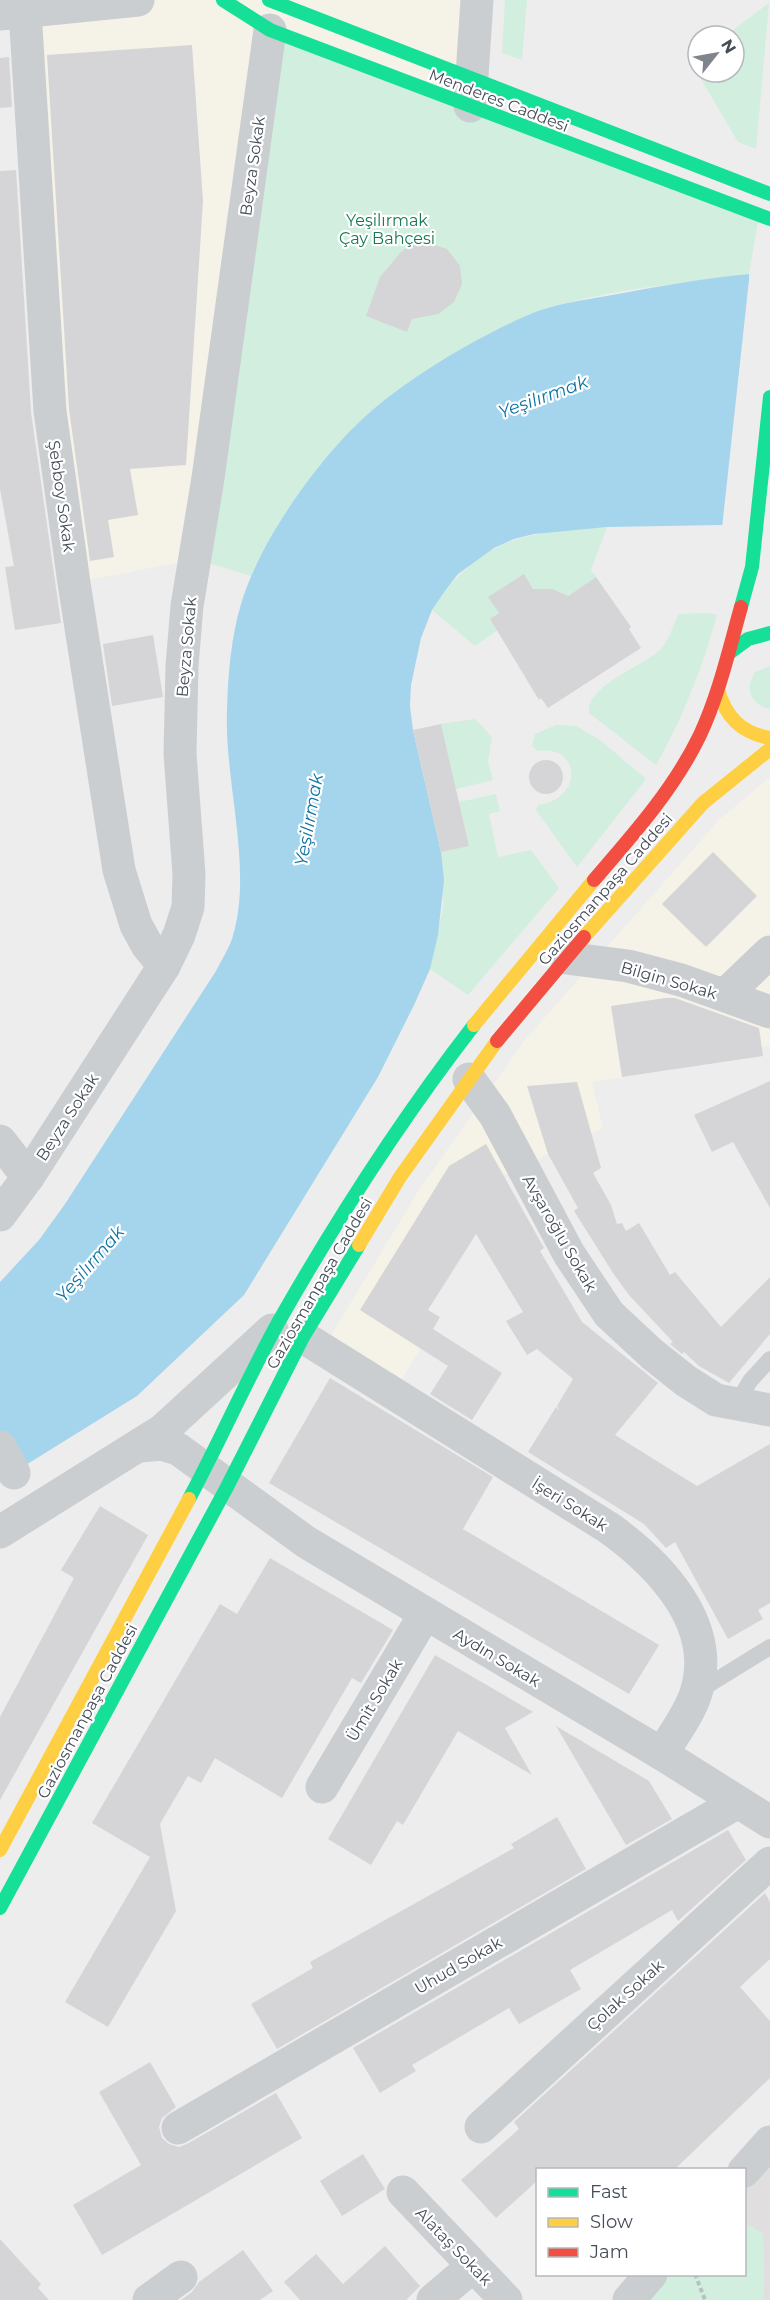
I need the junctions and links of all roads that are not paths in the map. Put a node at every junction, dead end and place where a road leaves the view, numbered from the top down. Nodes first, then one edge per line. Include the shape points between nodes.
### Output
1 (138, 0) edge
2 (223, 0) edge
3 (477, 0) edge
4 (12, 13) edge
5 (270, 15) edge
6 (471, 94) junction
7 (770, 194) edge
8 (770, 219) edge
9 (770, 397) edge
10 (770, 633) edge
11 (729, 653) junction
12 (718, 690) junction
13 (769, 749) edge
14 (770, 952) edge
15 (566, 958) junction
16 (164, 966) junction
17 (725, 995) junction
18 (769, 1019) edge
19 (469, 1078) junction
20 (0, 1142) edge
21 (28, 1177) junction
22 (0, 1215) edge
23 (291, 1329) junction
24 (770, 1359) edge
25 (736, 1405) junction
26 (769, 1411) edge
27 (140, 1446) junction
28 (216, 1478) junction
29 (0, 1532) edge
30 (425, 1614) junction
31 (770, 1647) edge
32 (696, 1693) junction
33 (662, 1754) junction
34 (322, 1787) dead end
35 (738, 1802) junction
36 (770, 1822) edge
37 (0, 1850) edge
38 (770, 1863) edge
39 (0, 1908) edge
40 (481, 2127) dead end
41 (178, 2128) dead end
42 (770, 2142) edge
43 (746, 2169) edge
44 (403, 2192) dead end
45 (473, 2266) junction
46 (649, 2276) edge
47 (182, 2277) dead end
48 (149, 2300) edge
49 (433, 2300) edge
50 (506, 2300) edge
51 (629, 2300) edge

1 - 4 street
2 - 5 main road, Menderes Caddesi
3 - 6 street
4 - 16 street, Şebboy Sokak via 50,411 119,870 136,925
5 - 6 main road, Menderes Caddesi
5 - 6 main road, Menderes Caddesi
5 - 16 street, Beyza Sokak via 187,606 180,754 188,907
6 - 7 main road, Menderes Caddesi
6 - 8 main road, Menderes Caddesi
9 - 11 main road, Gaziosmanpaşa Caddesi via 752,567
10 - 11 main road via 747,639
11 - 12 main road, Gaziosmanpaşa Caddesi
12 - 13 main road via 730,719
12 - 23 main road, Gaziosmanpaşa Caddesi via 700,735 675,779 608,867 445,1062 376,1164
13 - 15 main road, Gaziosmanpaşa Caddesi via 703,803
14 - 17 street
15 - 17 street, Bilgin Sokak via 628,966
15 - 19 main road, Gaziosmanpaşa Caddesi
16 - 21 street, Beyza Sokak
17 - 18 street, Bilgin Sokak
19 - 23 main road, Gaziosmanpaşa Caddesi
19 - 25 street, Avşaroğlu Sokak via 495,1115 569,1254 609,1314 686,1381 716,1400
20 - 21 street
21 - 22 street, Beyza Sokak
23 - 27 street
23 - 28 main road, Gaziosmanpaşa Caddesi
23 - 28 main road, Gaziosmanpaşa Caddesi
23 - 32 street, İşeri Sokak via 609,1528 652,1562 678,1594 696,1639 701,1663
24 - 25 lane via 750,1380
25 - 26 street, Avşaroğlu Sokak
27 - 28 street, Aydın Sokak via 178,1449
27 - 29 street
28 - 30 street, Aydın Sokak via 306,1542
28 - 37 main road, Gaziosmanpaşa Caddesi
28 - 39 main road, Gaziosmanpaşa Caddesi
30 - 33 street, Aydın Sokak
30 - 34 street, Ümit Sokak
31 - 32 lane
32 - 33 street, İşeri Sokak
33 - 35 street, Aydın Sokak
35 - 36 street, Aydın Sokak
35 - 41 street, Uhud Sokak
38 - 40 street, Çolak Sokak
42 - 43 street
44 - 45 street, Alataş Sokak
45 - 49 street
45 - 50 street, Alataş Sokak
46 - 51 street
47 - 48 street

